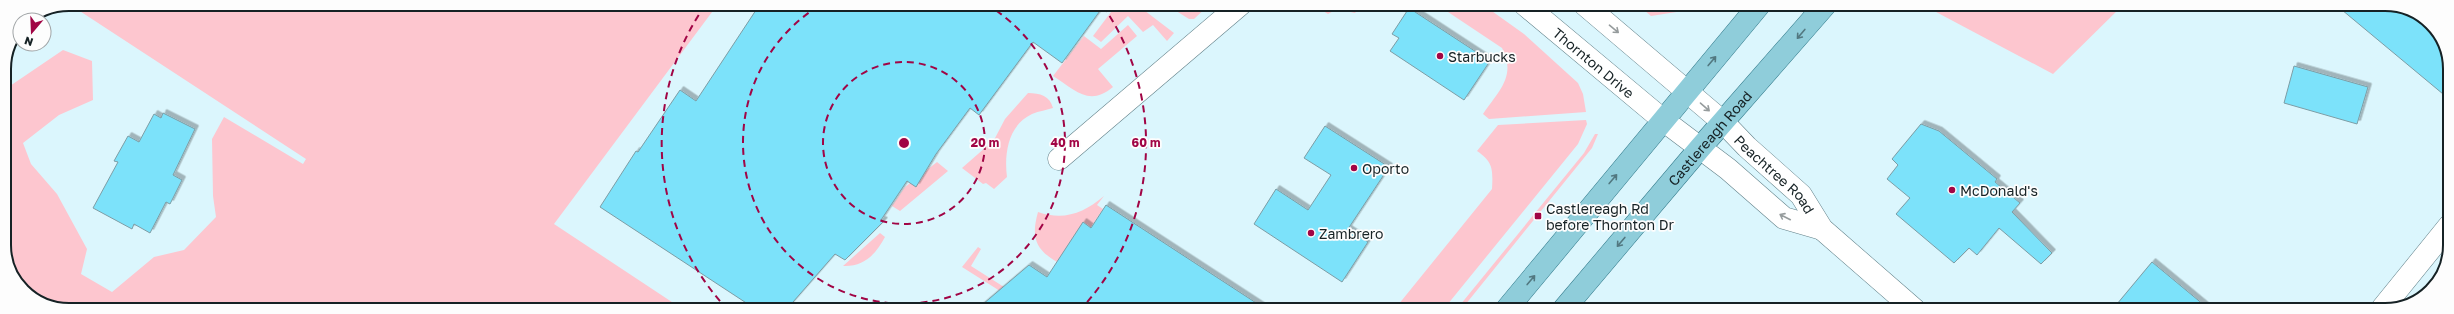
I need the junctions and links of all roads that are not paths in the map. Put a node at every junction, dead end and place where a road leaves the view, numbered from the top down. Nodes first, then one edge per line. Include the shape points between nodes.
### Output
1 (1233, 11) edge
2 (1532, 11) edge
3 (1592, 11) edge
4 (1754, 11) edge
5 (1820, 11) edge
6 (1687, 91) junction
7 (1663, 120) junction
8 (1724, 123) junction
9 (1700, 148) junction
10 (1060, 159) dead end
11 (1822, 229) junction
12 (2443, 233) edge
13 (1512, 303) edge
14 (1569, 303) edge
15 (1907, 303) edge
16 (2387, 303) edge

1 - 10 street
2 - 7 street, Thornton Drive
3 -> 6 street
6 -> 4 main road
5 -> 8 main road, Castlereagh Road
6 - 7 main road
6 -> 8 street, Peachtree Road
7 - 9 street, Peachtree Road
13 -> 7 main road
8 - 9 main road, Castlereagh Road
8 - 11 street, Peachtree Road via 1801,195
11 -> 9 street, Peachtree Road via 1784,218
9 -> 14 main road, Castlereagh Road
11 - 15 street, Peachtree Road
12 - 16 street

